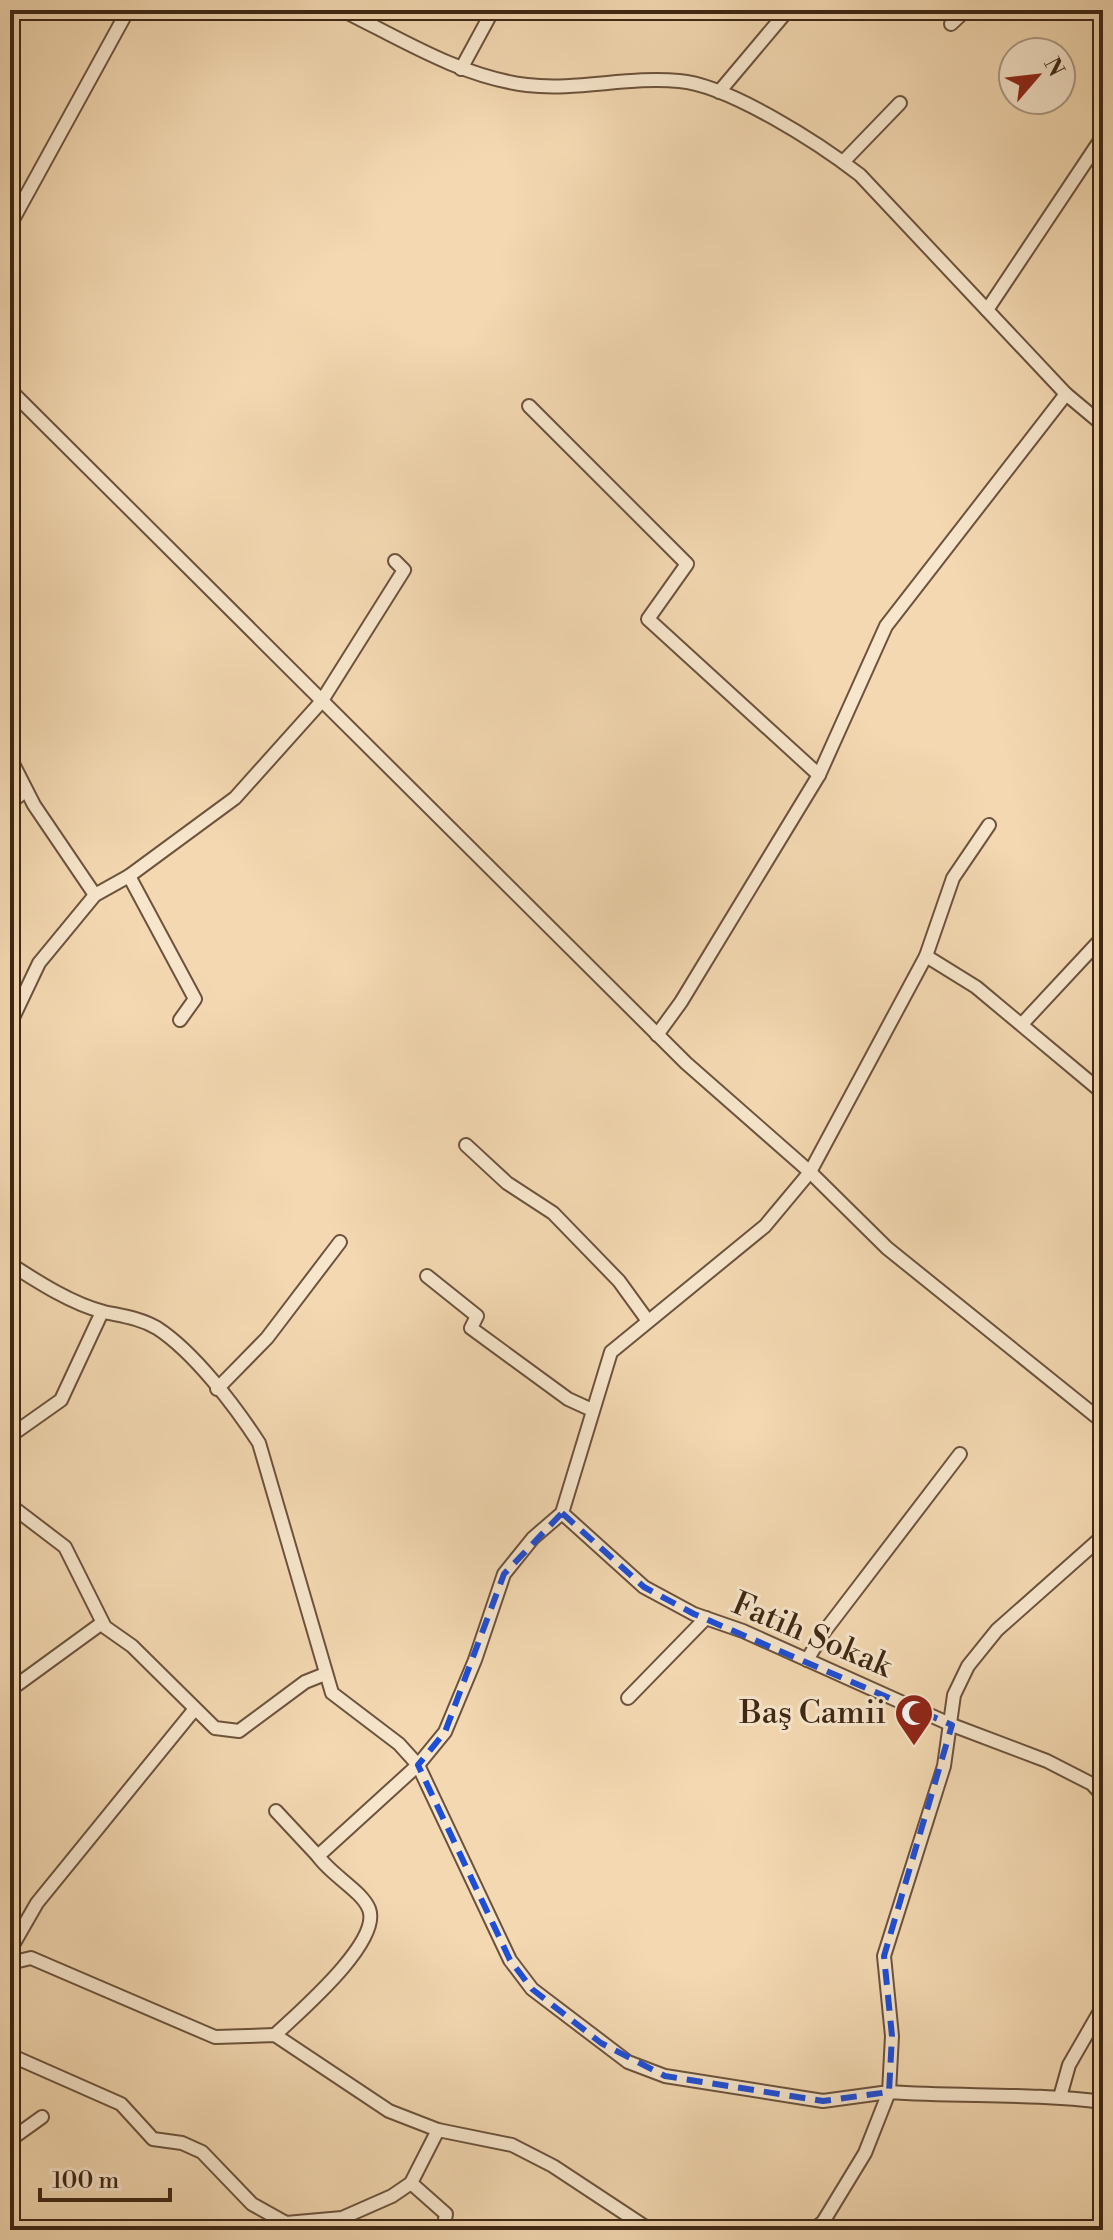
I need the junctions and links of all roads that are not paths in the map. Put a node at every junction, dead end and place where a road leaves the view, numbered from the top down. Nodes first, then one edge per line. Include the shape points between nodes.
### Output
1 (128, 10) edge
2 (342, 10) edge
3 (493, 10) edge
4 (788, 10) edge
5 (966, 10) edge
6 (951, 24) dead end
7 (461, 69) junction
8 (719, 92) junction
9 (900, 103) dead end
10 (1103, 136) edge
11 (843, 162) junction
12 (10, 225) edge
13 (987, 310) junction
14 (10, 390) edge
15 (1066, 394) junction
16 (529, 406) dead end
17 (1103, 425) edge
18 (395, 561) dead end
19 (321, 702) junction
20 (10, 758) edge
21 (819, 775) junction
22 (26, 790) junction
23 (10, 803) edge
24 (989, 825) dead end
25 (129, 876) junction
26 (95, 895) junction
27 (1103, 937) edge
28 (926, 956) junction
29 (180, 1020) dead end
30 (10, 1024) edge
31 (1022, 1024) junction
32 (657, 1035) junction
33 (1103, 1093) edge
34 (466, 1145) dead end
35 (810, 1172) junction
36 (340, 1242) dead end
37 (10, 1264) edge
38 (427, 1276) dead end
39 (102, 1312) junction
40 (648, 1321) junction
41 (217, 1389) junction
42 (592, 1410) junction
43 (1103, 1422) edge
44 (10, 1436) edge
45 (960, 1454) dead end
46 (10, 1505) edge
47 (562, 1513) junction
48 (1103, 1536) edge
49 (706, 1618) junction
50 (102, 1623) junction
51 (807, 1660) junction
52 (325, 1674) junction
53 (10, 1690) edge
54 (628, 1698) dead end
55 (194, 1710) junction
56 (952, 1725) junction
57 (418, 1765) junction
58 (1103, 1796) edge
59 (276, 1811) dead end
60 (318, 1856) junction
61 (10, 1950) edge
62 (10, 1963) edge
63 (1103, 2006) edge
64 (275, 2035) junction
65 (10, 2055) edge
66 (889, 2092) junction
67 (1060, 2097) junction
68 (1103, 2102) edge
69 (42, 2117) dead end
70 (438, 2130) junction
71 (10, 2140) edge
72 (411, 2183) junction
73 (340, 2224) edge
74 (443, 2230) edge
75 (650, 2230) edge
76 (813, 2230) edge

1 - 12 street
2 - 7 street
3 - 7 street
4 - 8 street
5 - 6 street
7 - 8 street via 527,85 680,81
8 - 11 street
9 - 11 street
10 - 13 street
11 - 13 street
13 - 15 street
14 - 19 street
15 - 17 street
15 - 21 street via 886,626
16 - 21 street via 687,564 648,619
18 - 19 street via 404,570
19 - 25 street via 235,798
19 - 32 street
20 - 22 street
21 - 32 street
22 - 23 street
22 - 26 street
24 - 28 street via 953,878
25 - 26 street
25 - 29 street via 195,999
26 - 30 street via 39,963
27 - 31 street
28 - 31 street
28 - 35 street
31 - 33 street
32 - 35 street
34 - 40 street via 507,1183 563,1222 619,1281
35 - 40 street via 765,1226
35 - 43 street via 887,1248
36 - 41 street via 267,1338
37 - 39 street
38 - 42 street via 477,1316 471,1328
39 - 41 street via 155,1327
39 - 44 street via 61,1400
40 - 42 street via 611,1352
41 - 52 street via 259,1443
42 - 47 street
45 - 51 street
46 - 50 street via 65,1547
47 - 49 street, Fatih Sokak via 644,1587
47 - 57 street via 504,1574 445,1732
48 - 56 street via 997,1630 968,1666
49 - 51 street, Fatih Sokak
49 - 54 street
50 - 53 street
50 - 55 street
51 - 56 street, Fatih Sokak
52 - 55 street via 305,1682 239,1731 215,1728
52 - 57 street via 332,1693
55 - 61 street via 37,1903
56 - 58 street, Fatih Sokak via 1047,1761 1092,1784
56 - 66 street via 884,1956 892,2036
57 - 60 street
57 - 66 street via 510,1960 532,1989 628,2062 665,2076 823,2101
59 - 60 street
60 - 64 street via 330,1873 362,1898 370,1911 370,1928 349,1961
62 - 64 street via 31,1958 215,2037
63 - 67 street via 1069,2065
64 - 70 street via 389,2111
65 - 73 street via 121,2104 153,2139 202,2152 252,2204 286,2223
66 - 67 street
66 - 76 street via 865,2153
67 - 68 street
69 - 71 street
70 - 72 street
70 - 75 street via 512,2145
72 - 73 street
72 - 74 street via 446,2214

